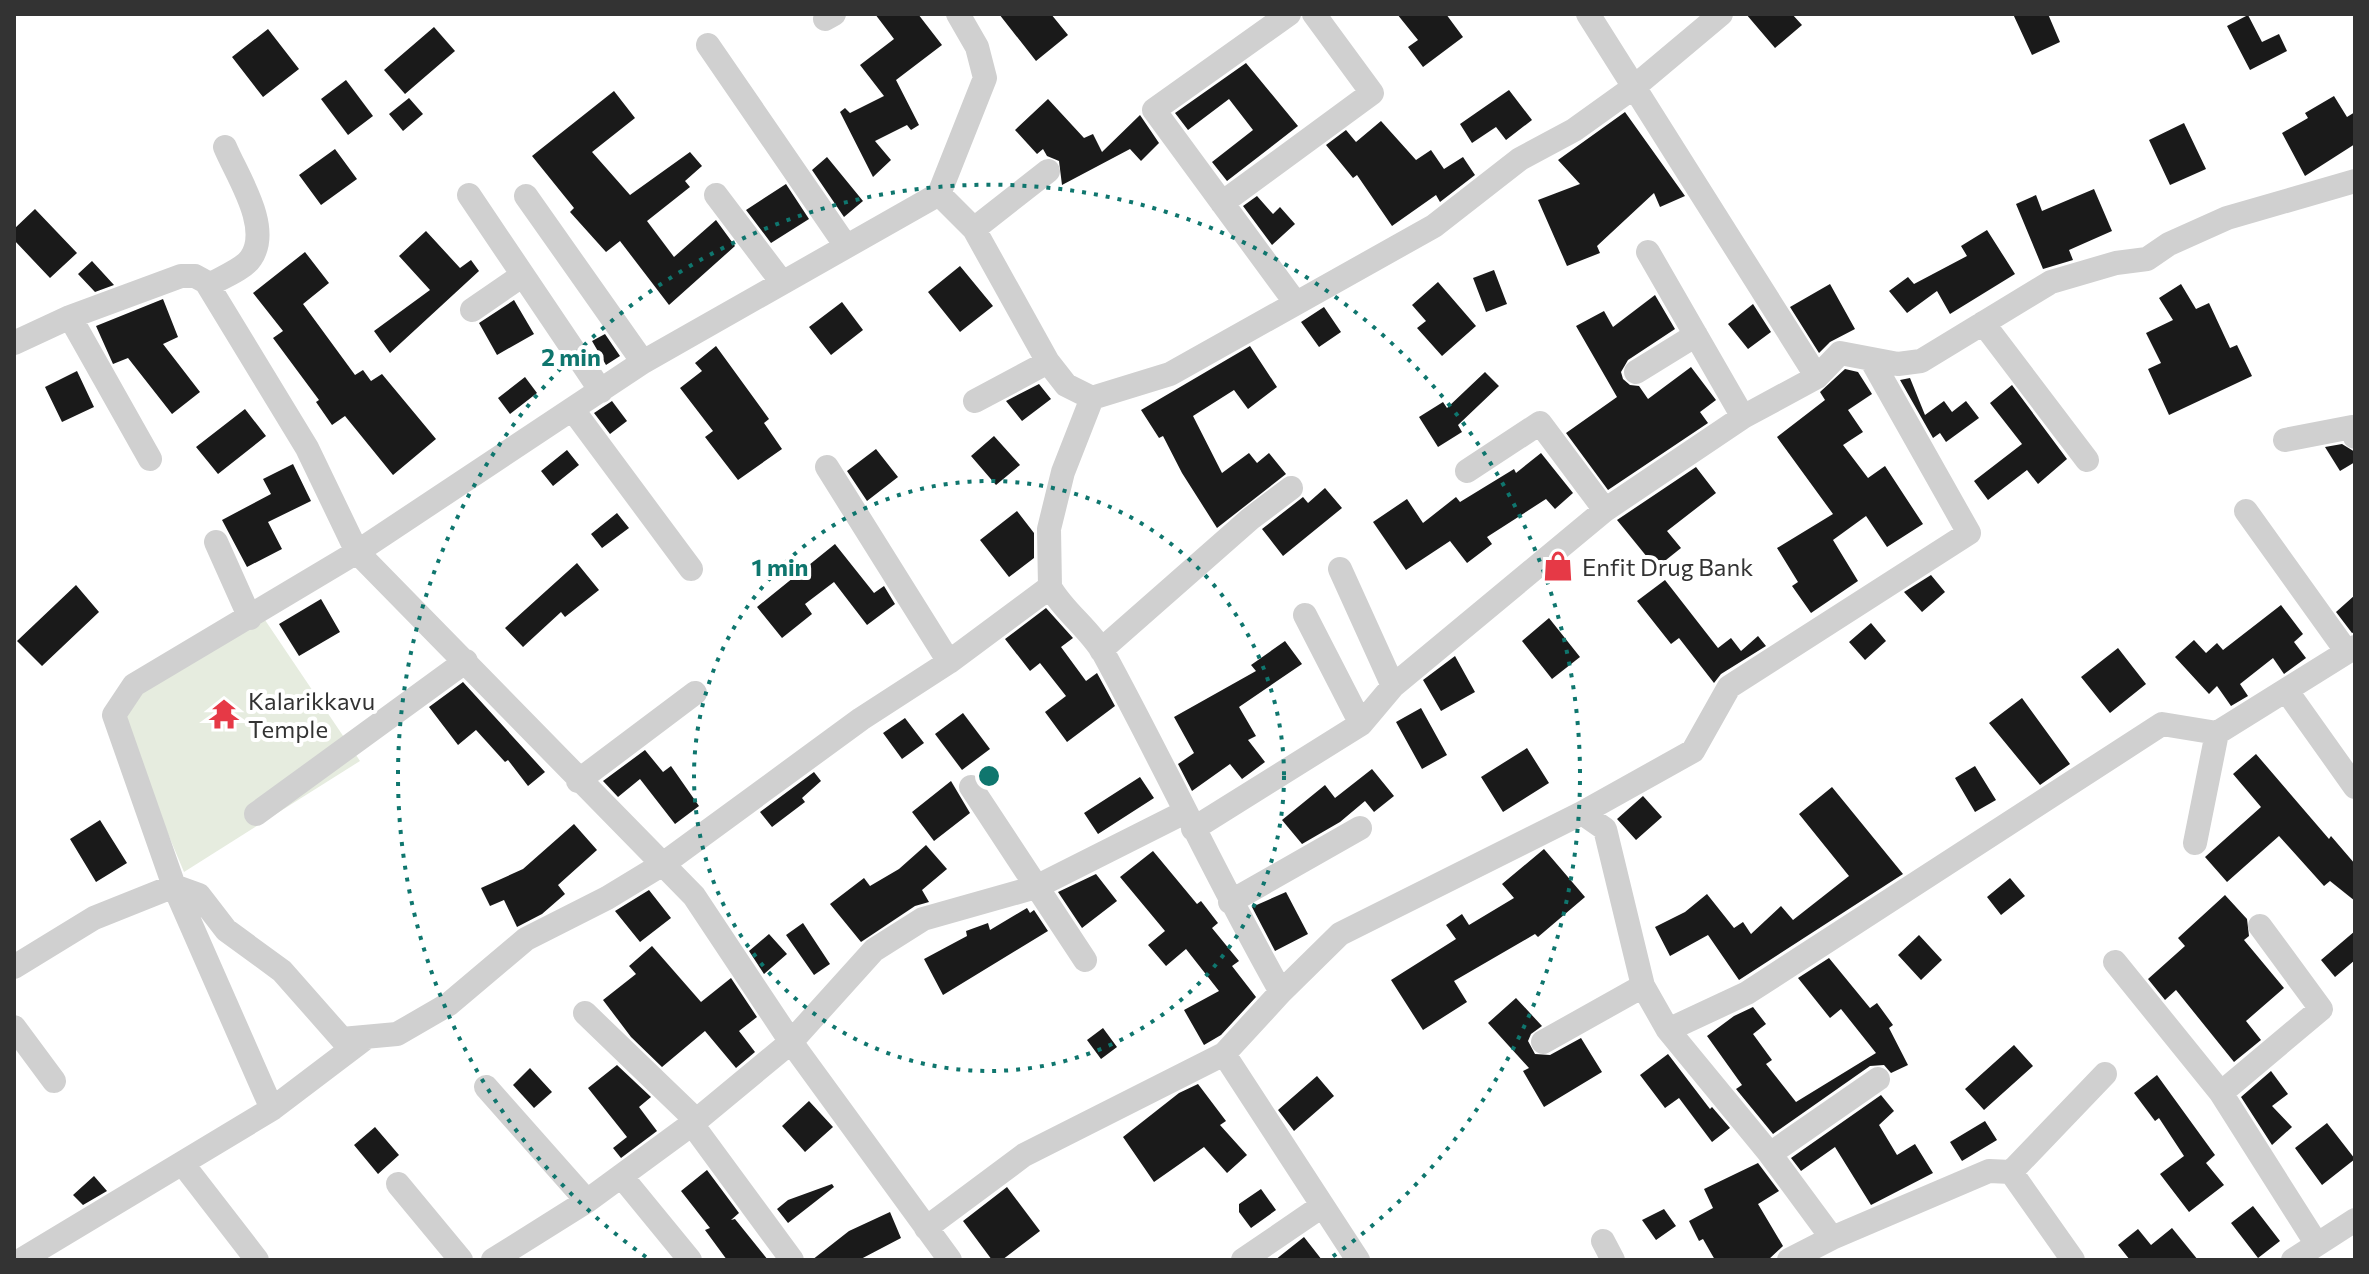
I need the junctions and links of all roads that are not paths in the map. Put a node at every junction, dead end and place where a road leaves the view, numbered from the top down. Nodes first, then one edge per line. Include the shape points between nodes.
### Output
1 (958, 14) edge
2 (1289, 14) edge
3 (1314, 14) edge
4 (1588, 14) edge
5 (1721, 14) edge
6 (708, 45) dead end
7 (1634, 87) junction
8 (225, 147) dead end
9 (1048, 171) dead end
10 (2355, 181) edge
11 (939, 194) junction
12 (469, 195) dead end
13 (716, 195) dead end
14 (526, 196) dead end
15 (1222, 203) junction
16 (974, 229) junction
17 (846, 246) junction
18 (1648, 252) dead end
19 (523, 275) junction
20 (781, 281) junction
21 (209, 285) junction
22 (1295, 302) junction
23 (472, 310) dead end
24 (70, 317) junction
25 (1983, 323) junction
26 (1696, 335) junction
27 (14, 343) edge
28 (1872, 361) junction
29 (643, 362) junction
30 (1048, 362) junction
31 (1636, 372) dead end
32 (1817, 377) junction
33 (601, 391) junction
34 (1092, 398) junction
35 (975, 401) dead end
36 (573, 410) junction
37 (1743, 417) junction
38 (2355, 437) edge
39 (2285, 440) dead end
40 (150, 459) dead end
41 (2087, 460) dead end
42 (827, 467) dead end
43 (1467, 471) dead end
44 (1291, 488) dead end
45 (1605, 510) junction
46 (2246, 511) dead end
47 (216, 542) dead end
48 (357, 552) junction
49 (691, 569) dead end
50 (1340, 569) dead end
51 (1050, 587) junction
52 (1305, 615) dead end
53 (250, 618) junction
54 (1101, 650) junction
55 (2351, 650) edge
56 (466, 661) junction
57 (949, 662) junction
58 (1393, 686) junction
59 (2286, 690) junction
60 (695, 693) dead end
61 (1361, 724) junction
62 (2217, 733) junction
63 (578, 781) junction
64 (971, 787) dead end
65 (2355, 787) edge
66 (1582, 813) junction
67 (256, 814) dead end
68 (1189, 821) junction
69 (1360, 828) dead end
70 (2195, 843) dead end
71 (663, 864) junction
72 (174, 886) junction
73 (1036, 887) junction
74 (1230, 902) junction
75 (2260, 926) dead end
76 (1085, 960) dead end
77 (2115, 962) dead end
78 (14, 967) edge
79 (1643, 986) junction
80 (1281, 992) junction
81 (585, 1013) dead end
82 (14, 1027) edge
83 (1668, 1030) junction
84 (367, 1037) junction
85 (791, 1042) junction
86 (1543, 1042) dead end
87 (1224, 1054) junction
88 (2105, 1074) dead end
89 (1878, 1079) dead end
90 (54, 1081) dead end
91 (486, 1087) dead end
92 (2221, 1093) junction
93 (272, 1109) junction
94 (694, 1122) junction
95 (1770, 1154) junction
96 (182, 1163) junction
97 (2011, 1172) junction
98 (622, 1177) junction
99 (398, 1184) dead end
100 (587, 1201) junction
101 (1322, 1206) junction
102 (2355, 1220) edge
103 (926, 1228) junction
104 (1832, 1238) junction
105 (2316, 1243) junction
106 (250, 1258) edge
107 (21, 1260) edge
108 (461, 1260) edge
109 (493, 1260) edge
110 (690, 1260) edge
111 (792, 1260) edge
112 (950, 1260) edge
113 (1243, 1260) edge
114 (1358, 1260) edge
115 (1789, 1260) edge
116 (2073, 1260) edge
117 (2293, 1260) edge

1 - 11 street via 977,47 985,78
2 - 15 street via 1154,110
3 - 15 street via 1372,93
4 - 7 street
5 - 7 street
6 - 17 street
7 - 22 street via 1574,130 1520,159 1434,226
7 - 32 street
8 - 21 street via 256,221 257,244 250,260
9 - 16 street
10 - 25 street via 2227,218 2147,259 2051,282
11 - 16 street
11 - 17 street
12 - 19 street
13 - 20 street
14 - 29 street
15 - 22 street
16 - 30 street
17 - 20 street
18 - 26 street
19 - 23 street
19 - 33 street
20 - 29 street
21 - 24 street via 195,276 181,276
21 - 48 street via 307,448
22 - 34 street via 1170,374
24 - 27 street
24 - 40 street
25 - 28 street via 1921,361
25 - 41 street
26 - 31 street
26 - 37 street
28 - 32 street via 1840,353
28 - 66 street via 1969,533 1729,687 1693,751
29 - 33 street
30 - 34 street via 1066,385
30 - 35 street
32 - 37 street
33 - 36 street
34 - 51 street via 1063,472 1049,529
36 - 48 street
36 - 49 street
37 - 45 street
38 - 39 street via 2352,427
42 - 57 street
43 - 45 street via 1540,423
44 - 54 street
45 - 58 street
46 - 55 street
47 - 53 street
48 - 53 street
48 - 56 street
50 - 58 street
51 - 54 street
51 - 57 street
52 - 61 street
53 - 72 street via 134,685 114,715
54 - 68 street
55 - 59 street
56 - 63 street
56 - 67 street
57 - 71 street via 861,719
58 - 61 street
59 - 62 street
59 - 65 street
60 - 63 street
61 - 68 street
62 - 70 street
62 - 83 street via 2162,724 1747,993
63 - 71 street
64 - 73 street
66 - 79 street via 1605,829
66 - 80 street via 1340,934
68 - 73 street
68 - 74 street
69 - 74 street
71 - 84 street via 526,939 449,1004 397,1034
71 - 85 street via 694,896
72 - 78 street via 94,918
72 - 84 street via 199,895 226,930 282,971 342,1039
72 - 93 street
73 - 76 street
73 - 85 street via 923,919 892,938 874,950
74 - 80 street
75 - 92 street via 2321,1009
77 - 92 street
79 - 83 street
79 - 86 street
80 - 87 street
81 - 94 street
82 - 90 street
83 - 95 street
84 - 93 street
85 - 94 street
85 - 103 street
87 - 101 street
87 - 103 street via 1024,1155
88 - 97 street
89 - 95 street
91 - 100 street
92 - 105 street
93 - 96 street
94 - 98 street
94 - 111 street
95 - 104 street
96 - 106 street
96 - 107 street
97 - 104 street via 1989,1171
97 - 116 street
98 - 100 street
98 - 110 street
99 - 108 street
100 - 109 street
101 - 113 street
101 - 114 street
102 - 105 street
103 - 112 street
104 - 115 street
105 - 117 street

